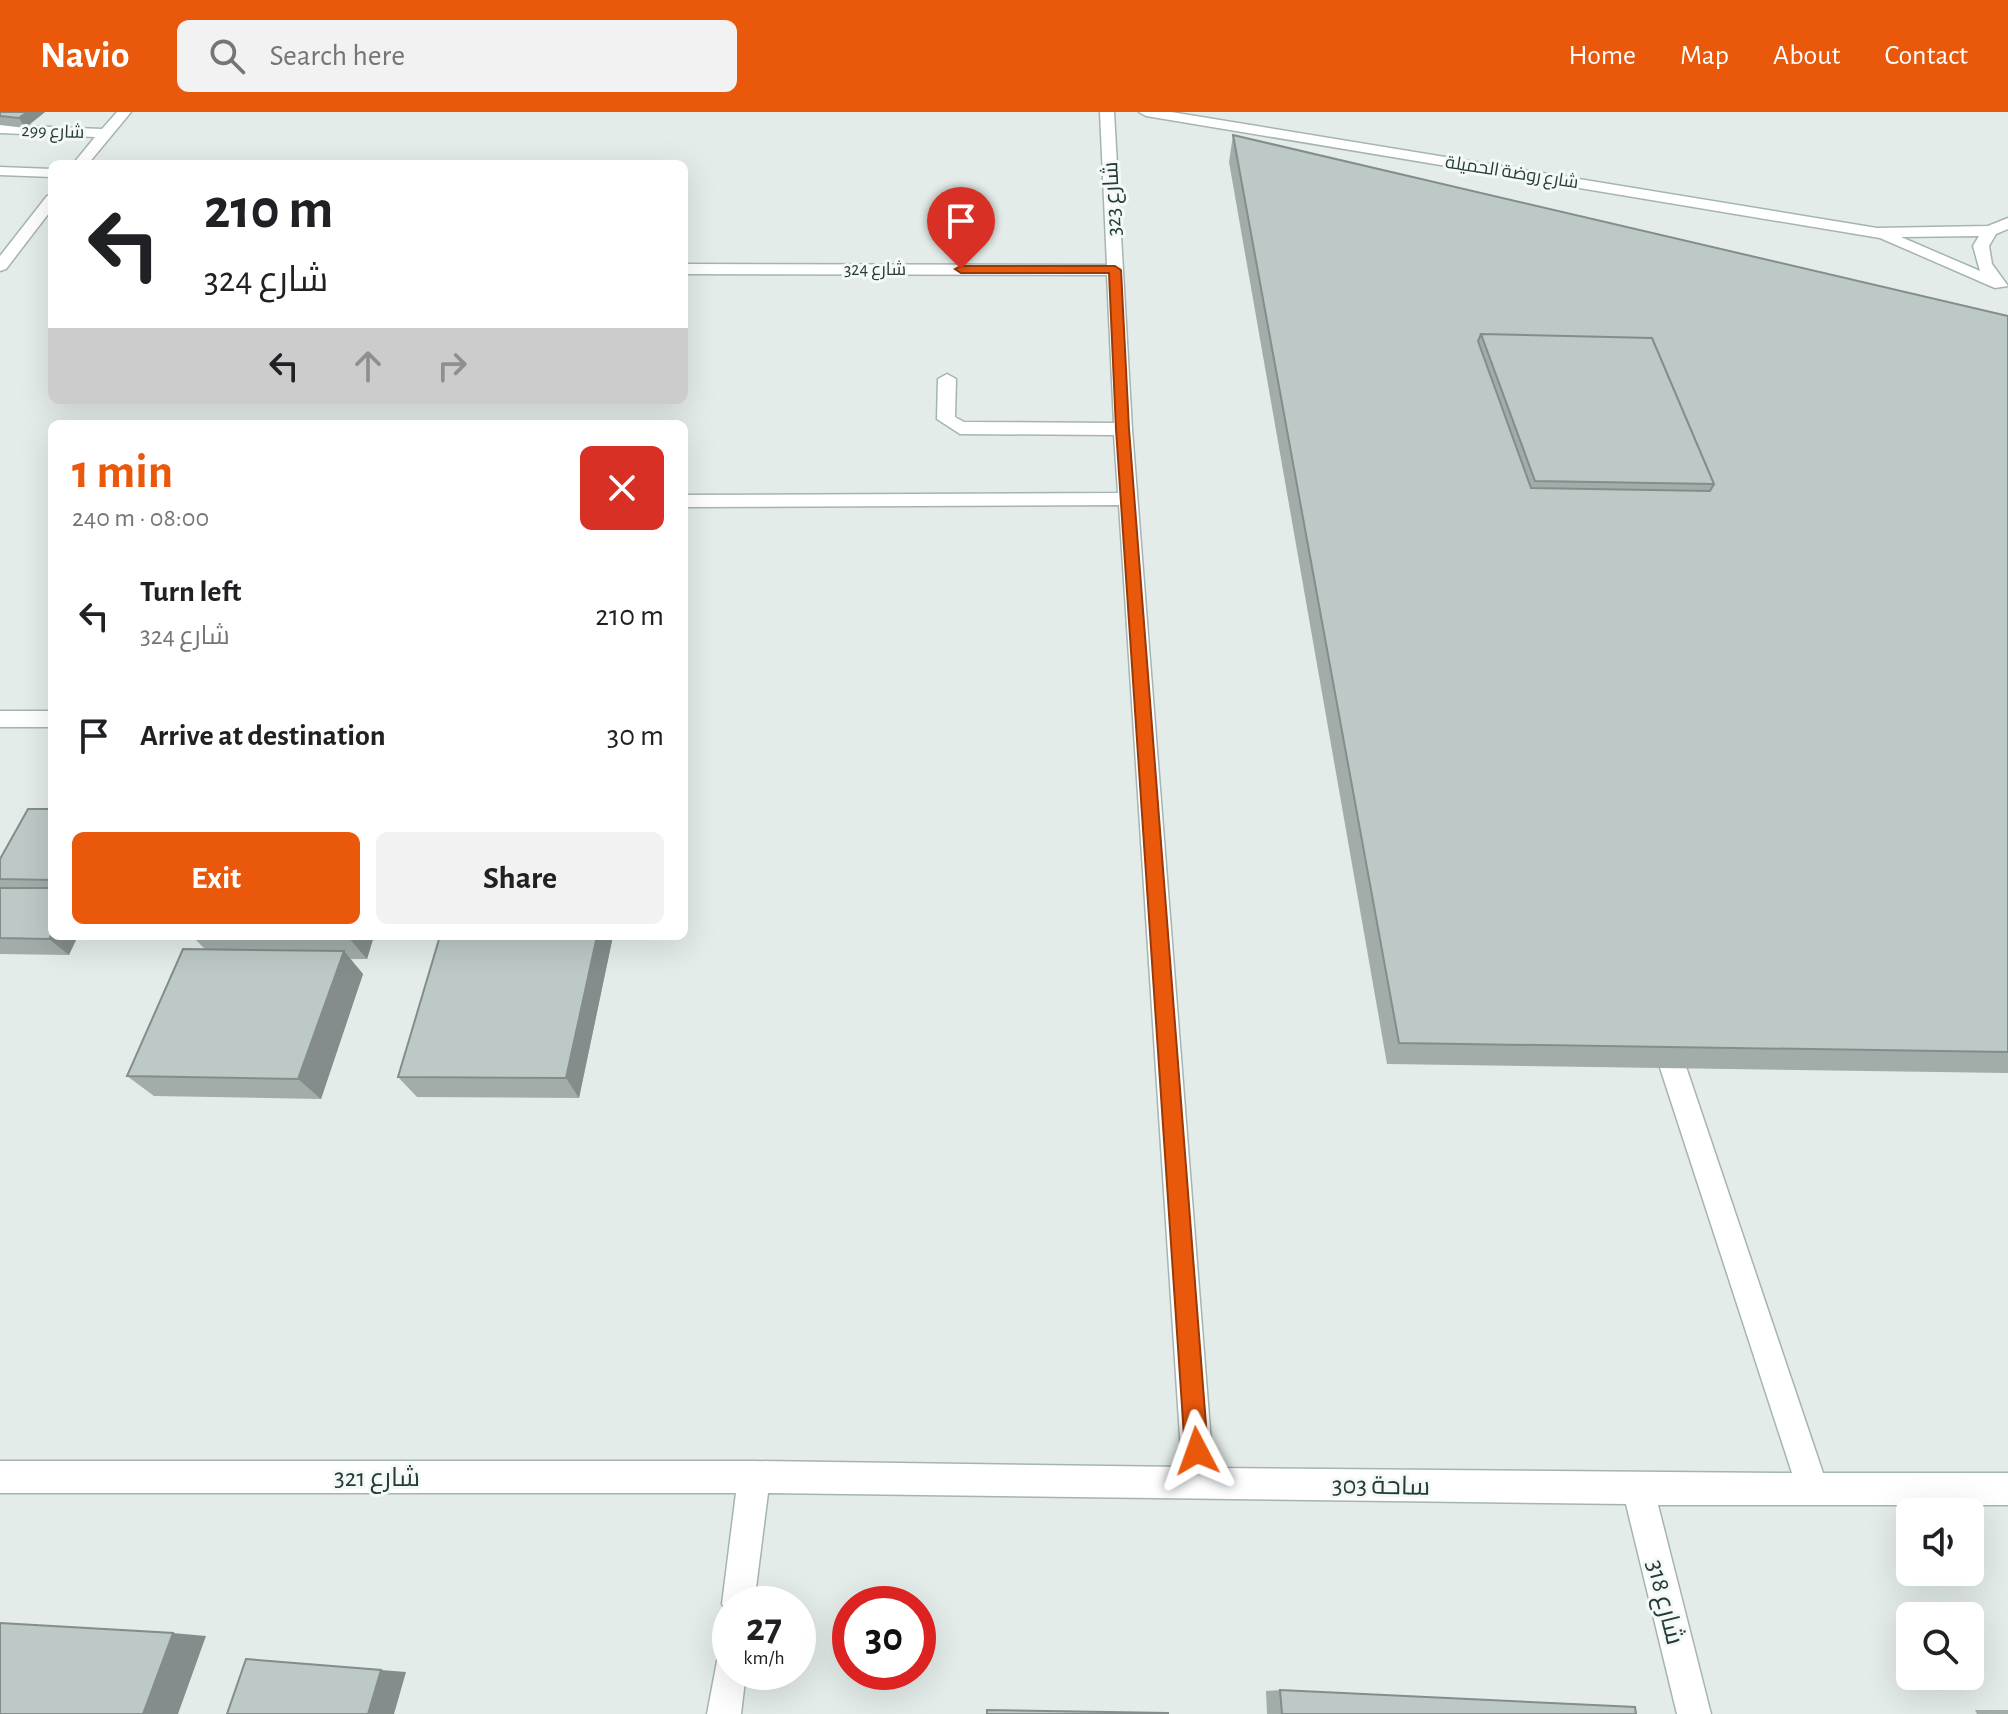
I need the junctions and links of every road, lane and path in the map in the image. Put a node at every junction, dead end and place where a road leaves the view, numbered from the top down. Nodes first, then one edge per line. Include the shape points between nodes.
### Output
1 (124, 112) edge
2 (1107, 112) edge
3 (1146, 112) edge
4 (0, 129) edge
5 (106, 133) junction
6 (83, 160) edge
7 (0, 171) edge
8 (48, 173) edge
9 (48, 204) edge
10 (2008, 223) edge
11 (1990, 231) junction
12 (1877, 233) junction
13 (0, 266) edge
14 (688, 269) edge
15 (1115, 270) junction
16 (2004, 287) edge
17 (947, 379) dead end
18 (1123, 429) junction
19 (1128, 499) junction
20 (688, 501) edge
21 (0, 719) edge
22 (48, 719) edge
23 (1671, 1013) edge
24 (0, 1477) edge
25 (754, 1477) junction
26 (1199, 1483) junction
27 (1638, 1489) junction
28 (1813, 1489) junction
29 (2008, 1489) edge
30 (740, 1586) edge
31 (727, 1690) edge
32 (724, 1714) edge
33 (1694, 1714) edge

1 - 5 street
2 - 15 street, شارع 323
3 - 12 street, شارع روضة الحميلة
4 - 5 street, شارع 299
5 - 6 street
7 - 8 street, شارع 299
9 - 13 street
10 - 11 street
11 - 12 street, شارع روضة الحميلة
11 - 16 street via 1981,246 1984,265
12 - 16 street, شارع روضة الحميلة
14 - 15 street, شارع 324
15 - 18 street, شارع 323
17 - 18 street via 946,419 960,428
18 - 19 street, شارع 323
19 - 20 street
19 - 26 street, شارع 323
21 - 22 street
23 - 28 street via 1655,1013
24 - 25 street, شارع 321
25 - 26 street, ساحة 303
25 - 30 street
26 - 27 street, ساحة 303
27 - 28 street, ساحة 303
27 - 33 street, شارع 318
28 - 29 street, ساحة 303
31 - 32 street

